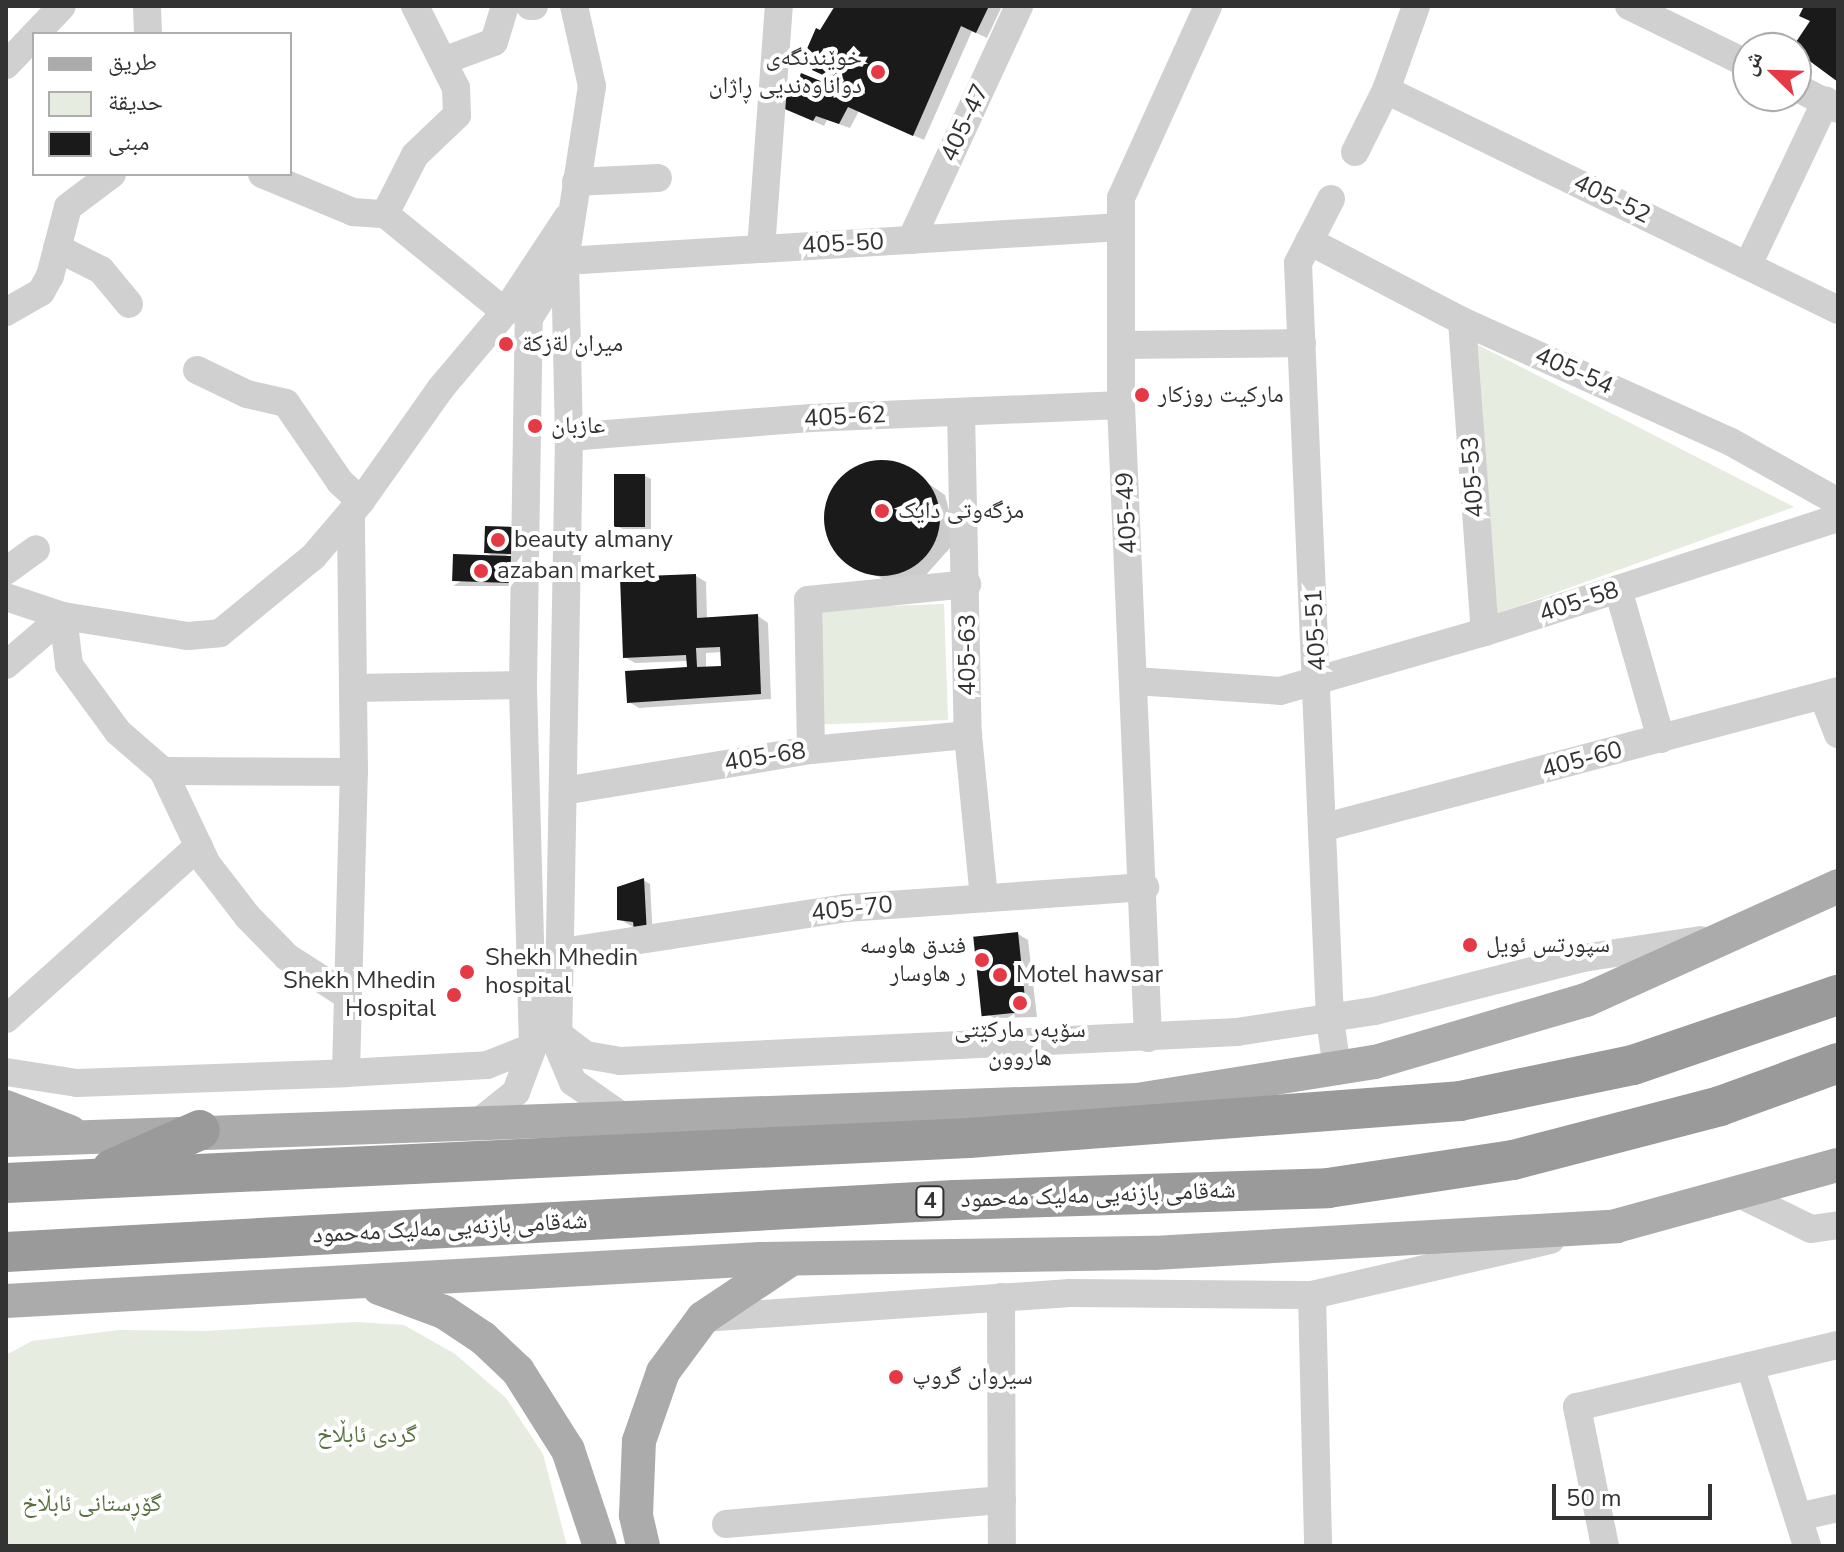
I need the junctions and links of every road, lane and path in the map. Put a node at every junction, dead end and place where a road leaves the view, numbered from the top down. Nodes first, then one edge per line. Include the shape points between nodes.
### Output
1 (62, 6) edge
2 (147, 6) edge
3 (415, 6) edge
4 (505, 6) edge
5 (574, 6) edge
6 (595, 6) edge
7 (779, 6) edge
8 (1019, 6) edge
9 (1208, 6) edge
10 (1416, 6) edge
11 (1629, 6) edge
12 (37, 32) edge
13 (148, 32) edge
14 (32, 38) edge
15 (585, 54) junction
16 (1732, 56) edge
17 (443, 61) junction
18 (6, 65) edge
19 (1386, 90) junction
20 (1812, 95) edge
21 (1832, 105) edge
22 (1355, 152) dead end
23 (109, 176) edge
24 (267, 176) edge
25 (658, 178) dead end
26 (576, 182) junction
27 (1331, 199) dead end
28 (571, 212) junction
29 (385, 214) junction
30 (1121, 227) junction
31 (911, 240) junction
32 (1309, 241) junction
33 (57, 248) junction
34 (761, 249) junction
35 (565, 261) junction
36 (1748, 265) junction
37 (129, 304) dead end
38 (1838, 310) edge
39 (6, 312) edge
40 (505, 312) junction
41 (1462, 321) junction
42 (1302, 343) junction
43 (1121, 345) junction
44 (197, 370) dead end
45 (1121, 405) junction
46 (961, 412) junction
47 (569, 437) junction
48 (1838, 502) edge
49 (356, 507) junction
50 (1838, 518) edge
51 (36, 549) dead end
52 (6, 571) edge
53 (967, 584) junction
54 (1618, 589) junction
55 (6, 597) edge
56 (63, 616) junction
57 (1485, 632) junction
58 (17, 643) edge
59 (6, 665) edge
60 (1318, 678) junction
61 (1135, 681) junction
62 (523, 685) junction
63 (353, 688) junction
64 (1830, 694) edge
65 (1838, 734) edge
66 (968, 735) junction
67 (1661, 739) junction
68 (811, 750) junction
69 (163, 771) junction
70 (354, 772) junction
71 (563, 791) junction
72 (1325, 827) junction
73 (199, 846) junction
74 (1838, 886) edge
75 (1145, 887) junction
76 (984, 898) junction
77 (1741, 932) junction
78 (562, 952) junction
79 (1838, 995) edge
80 (348, 996) junction
81 (6, 1019) edge
82 (1330, 1020) junction
83 (558, 1034) junction
84 (1148, 1038) junction
85 (533, 1047) junction
86 (1838, 1063) edge
87 (1337, 1068) junction
88 (6, 1072) edge
89 (346, 1073) junction
90 (1137, 1100) junction
91 (6, 1107) edge
92 (623, 1117) junction
93 (1200, 1121) junction
94 (479, 1122) junction
95 (200, 1130) junction
96 (82, 1136) junction
97 (6, 1140) edge
98 (1838, 1165) edge
99 (89, 1178) junction
100 (6, 1183) edge
101 (1737, 1193) junction
102 (1838, 1225) edge
103 (1616, 1226) junction
104 (6, 1252) edge
105 (1177, 1252) junction
106 (791, 1259) junction
107 (355, 1282) junction
108 (1178, 1294) junction
109 (1312, 1295) junction
110 (1001, 1297) junction
111 (59, 1298) junction
112 (6, 1301) edge
113 (703, 1318) junction
114 (6, 1319) edge
115 (1838, 1345) edge
116 (1750, 1366) junction
117 (1002, 1500) junction
118 (1838, 1508) edge
119 (1798, 1517) junction
120 (726, 1524) dead end
121 (640, 1530) edge
122 (600, 1546) edge
123 (1002, 1546) edge
124 (1318, 1546) edge
125 (1605, 1546) edge
126 (1807, 1546) edge

1 - 12 street
2 - 13 street
3 - 17 street
4 - 17 street via 494,42
5 - 15 street
6 - 15 street
7 - 34 street
8 - 31 street, 405-47
9 - 30 street, 405-49 via 1121,198
10 - 19 street
11 - 16 street
14 - 18 street
15 - 26 street via 592,86
17 - 29 street via 456,88 457,115 415,155
19 - 22 street
19 - 36 street, 405-52
20 - 21 street
21 - 36 street
23 - 33 street via 68,207
24 - 29 street via 353,212
25 - 26 street
26 - 28 street
27 - 32 street, 405-51
28 - 35 street
28 - 40 street
29 - 40 street
30 - 31 street, 405-50
30 - 43 street, 405-49
31 - 34 street, 405-50
32 - 41 street, 405-54
32 - 42 street, 405-51 via 1298,263
33 - 37 street via 101,270
33 - 39 street via 41,292
34 - 35 street, 405-50
35 - 47 street
35 - 62 street via 529,318
36 - 38 street, 405-52
40 - 49 street via 441,388
41 - 48 street, 405-54 via 1731,442
41 - 57 street, 405-53
42 - 43 street
42 - 60 street, 405-51
43 - 45 street, 405-49
44 - 49 street via 247,394 286,403
45 - 46 street, 405-62
45 - 61 street, 405-49
46 - 47 street, 405-62
46 - 53 street, 405-63
47 - 71 street
49 - 56 street via 313,557 220,633 188,636
49 - 63 street
50 - 54 street, 405-58
51 - 52 street
53 - 66 street, 405-63
53 - 68 street via 808,600
54 - 57 street, 405-58
54 - 67 street
55 - 56 street
56 - 58 street
56 - 69 street via 69,665 118,732
57 - 60 street, 405-58
58 - 59 street
60 - 61 street, 405-58 via 1280,691
60 - 72 street, 405-51
61 - 75 street, 405-49
62 - 63 street
62 - 85 street
63 - 70 street
64 - 65 street
64 - 67 street, 405-60
66 - 68 street, 405-68
66 - 76 street, 405-63
67 - 72 street, 405-60
68 - 71 street, 405-68
69 - 70 street
69 - 73 street
70 - 80 street
71 - 78 street
72 - 82 street, 405-51
73 - 80 street via 248,917 287,957
73 - 81 street
74 - 77 main road
75 - 76 street, 405-70
75 - 84 street, 405-49
76 - 78 street, 405-70 via 846,908
77 - 82 street via 1583,958
77 - 87 main road via 1586,1000 1375,1062
78 - 83 street
79 - 93 highway via 1633,1065 1460,1101
80 - 89 street
82 - 84 street
82 - 87 street, 405-51
83 - 84 street via 586,1055 620,1061
83 - 92 street via 561,1060 573,1082
85 - 89 street via 487,1065
85 - 94 street via 516,1092
86 - 104 highway, شەقامی بازنەیی مەلیک مەحمود / 4 via 1720,1106 1513,1160 1328,1188 955,1200
87 - 90 main road
88 - 89 street via 77,1083
90 - 92 main road
90 - 93 highway
91 - 96 main road
92 - 94 main road
93 - 99 highway via 969,1138
94 - 95 main road
95 - 96 main road
95 - 99 highway
96 - 97 main road
98 - 101 main road
99 - 100 highway
101 - 102 street via 1811,1229
101 - 103 main road
103 - 105 main road
103 - 109 street
105 - 106 main road
105 - 108 street
106 - 107 main road
106 - 113 main road
107 - 111 main road
107 - 122 main road via 401,1293 444,1312 483,1338 527,1383 568,1450
108 - 109 street
108 - 110 street
109 - 124 street
110 - 113 street
110 - 117 street
111 - 112 main road
111 - 114 main road
113 - 121 main road via 663,1372 648,1405 636,1463
115 - 116 street
116 - 119 street
116 - 125 street via 1577,1407
117 - 120 street
117 - 123 street
118 - 119 street
119 - 126 street

